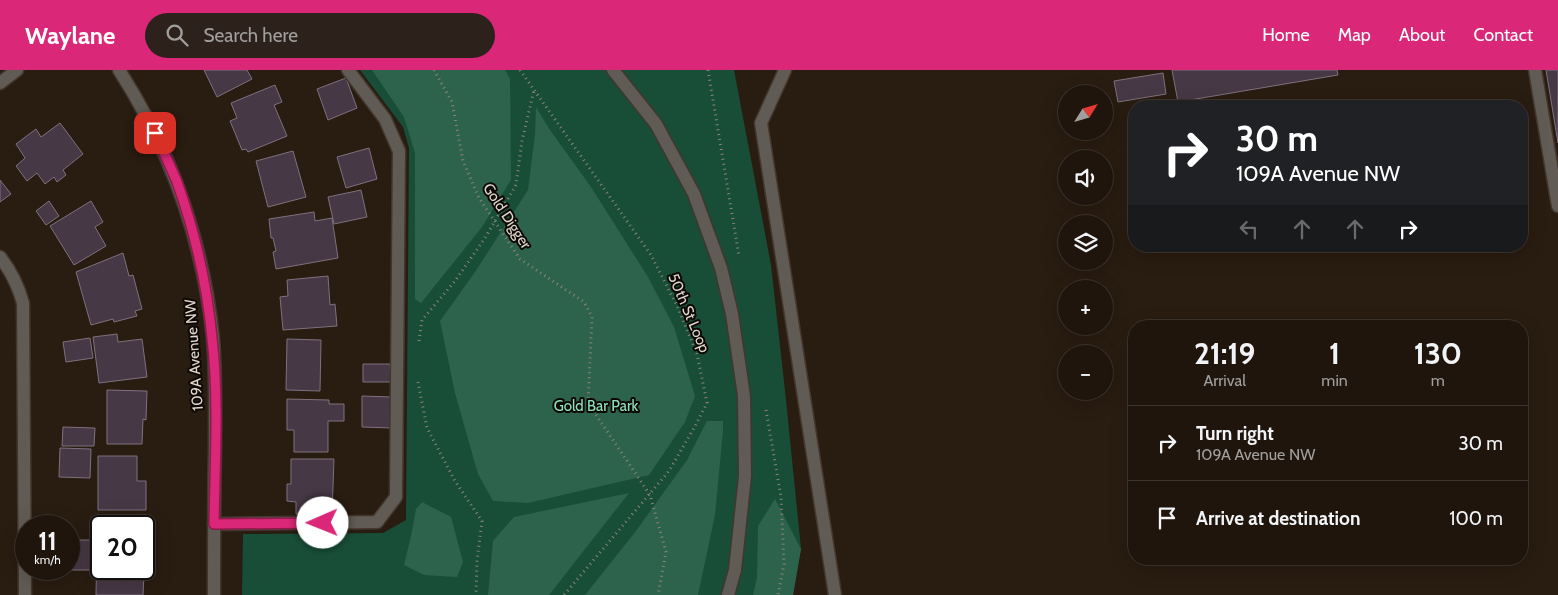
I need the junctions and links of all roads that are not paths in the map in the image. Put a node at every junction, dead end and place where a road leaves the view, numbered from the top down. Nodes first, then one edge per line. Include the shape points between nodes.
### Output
1 (17, 70) edge
2 (119, 70) edge
3 (348, 70) edge
4 (613, 70) edge
5 (785, 70) edge
6 (1535, 70) edge
7 (0, 83) edge
8 (1558, 206) edge
9 (0, 257) edge
10 (214, 524) junction
11 (24, 595) edge
12 (214, 595) edge
13 (728, 595) edge
14 (835, 595) edge

1 - 7 street
2 - 10 street, 109A Avenue NW via 155,133 176,182 193,231 206,289 215,378
3 - 10 street via 386,119 400,151 396,497 377,522
4 - 13 street via 656,124 694,194 721,268 732,314 744,396 745,476 735,570
5 - 14 street via 761,123
6 - 8 street
9 - 11 street via 10,270 23,303
10 - 12 street, 109A Avenue NW

